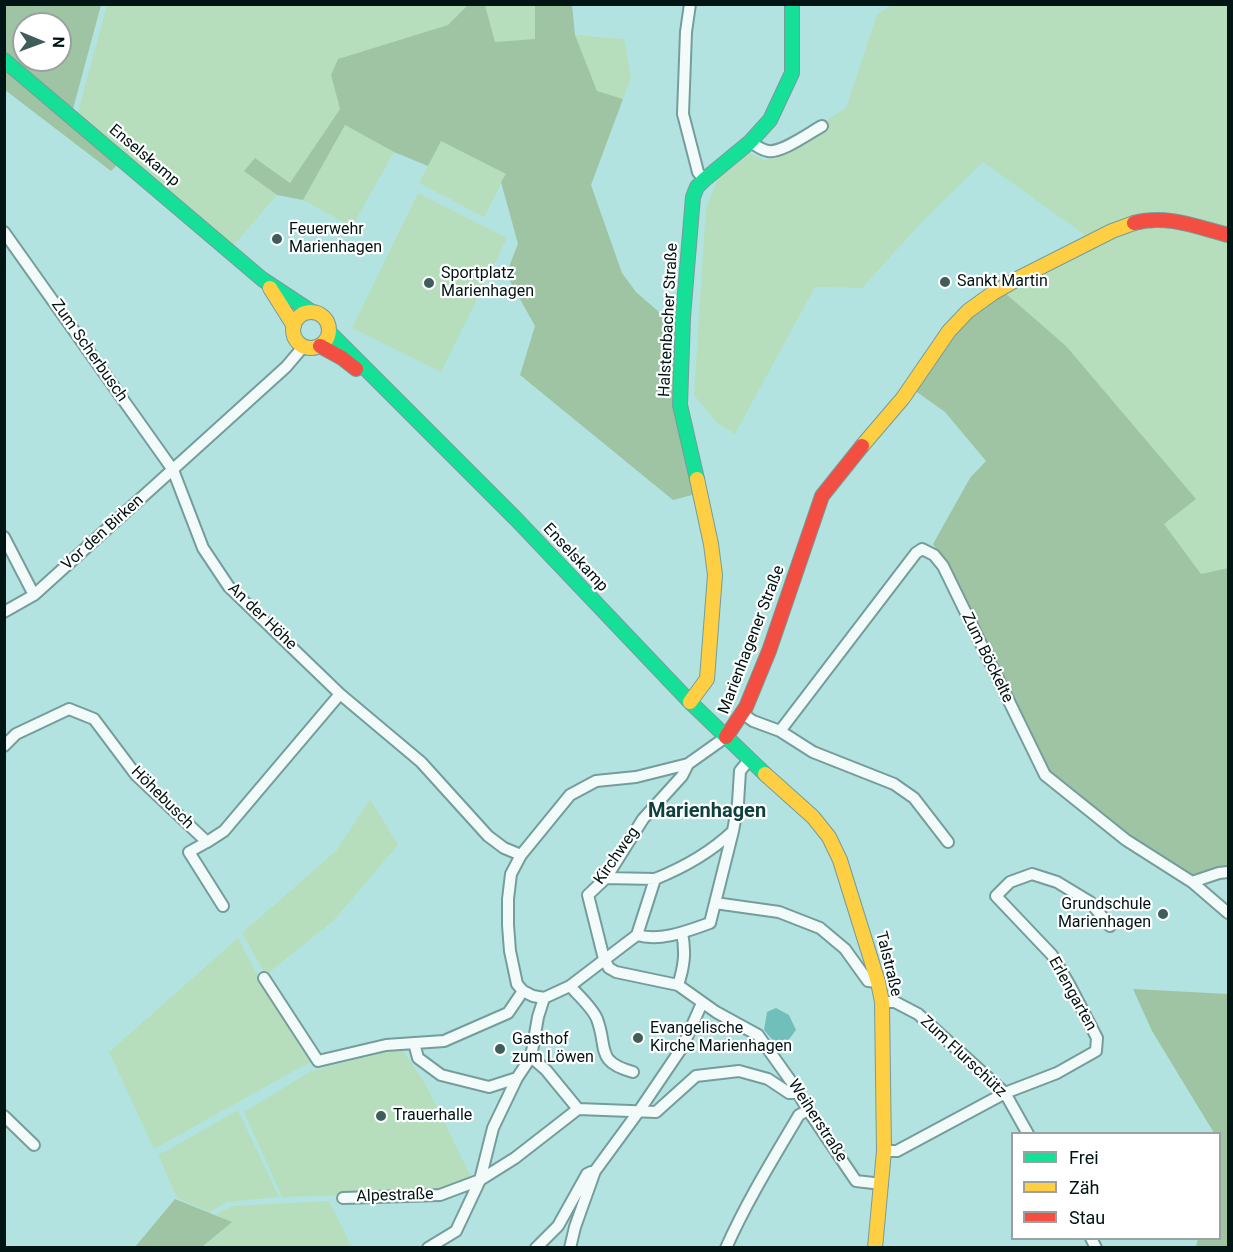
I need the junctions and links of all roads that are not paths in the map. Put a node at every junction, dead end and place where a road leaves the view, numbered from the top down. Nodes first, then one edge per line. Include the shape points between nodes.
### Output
1 (690, 4) edge
2 (792, 4) edge
3 (4, 60) edge
4 (822, 126) dead end
5 (750, 142) junction
6 (704, 180) junction
7 (4, 232) edge
8 (1228, 235) edge
9 (262, 279) junction
10 (312, 312) junction
11 (294, 326) junction
12 (329, 332) junction
13 (303, 346) junction
14 (320, 346) junction
15 (399, 402) junction
16 (173, 470) junction
17 (4, 537) edge
18 (34, 595) junction
19 (4, 612) edge
20 (340, 694) junction
21 (690, 702) junction
22 (743, 714) junction
23 (780, 731) junction
24 (726, 737) junction
25 (4, 746) edge
26 (749, 760) junction
27 (687, 764) junction
28 (733, 831) junction
29 (207, 842) junction
30 (948, 842) dead end
31 (521, 855) junction
32 (1228, 872) edge
33 (606, 878) junction
34 (655, 879) junction
35 (1192, 882) junction
36 (716, 903) junction
37 (222, 906) dead end
38 (1228, 913) edge
39 (1110, 926) dead end
40 (682, 933) junction
41 (637, 935) junction
42 (604, 959) junction
43 (264, 978) dead end
44 (878, 982) junction
45 (678, 985) junction
46 (570, 986) junction
47 (523, 991) junction
48 (544, 998) junction
49 (882, 1002) junction
50 (702, 1003) junction
51 (414, 1043) junction
52 (531, 1058) junction
53 (633, 1072) dead end
54 (517, 1078) junction
55 (798, 1093) junction
56 (1005, 1093) junction
57 (578, 1109) junction
58 (808, 1110) junction
59 (639, 1111) junction
60 (4, 1116) edge
61 (1027, 1132) edge
62 (34, 1145) dead end
63 (884, 1151) junction
64 (595, 1171) junction
65 (480, 1180) junction
66 (882, 1184) junction
67 (343, 1198) dead end
68 (428, 1248) edge
69 (536, 1248) edge
70 (570, 1248) edge
71 (726, 1248) edge
72 (875, 1248) edge

1 - 6 street via 683,114 698,172
2 - 5 main road, Halstenbacher Straße via 792,73 770,120
3 - 9 main road, Enselskamp
4 - 5 street via 781,149 770,151
5 - 6 main road, Halstenbacher Straße
6 - 21 main road, Halstenbacher Straße via 693,197 680,405 715,575 706,679
7 - 16 street, Zum Scherbusch
8 - 22 main road, Marienhagener Straße via 1169,219 1122,227 993,292 944,334 904,397 837,473 822,496
9 - 10 main road, Enselskamp
9 - 11 main road, Enselskamp
10 - 11 main road via 301,316
10 - 12 main road, Enselskamp via 326,320
11 - 13 main road, Enselskamp via 297,341
12 - 14 main road
12 - 15 main road, Enselskamp
13 - 14 main road
13 - 16 street
14 - 15 main road, Enselskamp
15 - 21 main road, Enselskamp
16 - 18 street, Vor den Birken
16 - 20 street, An der Höhe via 203,548 229,587
17 - 18 street
18 - 19 street, Vor den Birken
20 - 29 street, Höhebusch via 224,831
20 - 31 street, An der Höhe via 421,762 488,836
21 - 24 main road, Enselskamp
22 - 23 street
22 - 24 main road, Marienhagener Straße
23 - 30 street via 813,752 894,783 914,798
23 - 35 street, Zum Böckelte via 916,554 922,549 929,551 943,567 1045,775 1126,840
24 - 26 main road, Talstraße
24 - 27 street, Marienhagener Straße
25 - 29 street, Höhebusch via 16,734 69,709 94,720 136,775
26 - 28 street via 740,771
26 - 44 main road, Talstraße via 813,817 829,837 840,860
27 - 31 street, Marienhagener Straße via 636,777 596,781 581,788 570,795
27 - 33 street, Kirchweg via 682,776 643,819
28 - 34 street via 714,849
28 - 36 street
29 - 37 street, Höhebusch via 189,852
31 - 47 street, Marienhagener Straße via 511,874 508,925 517,984
32 - 35 street
33 - 34 street
33 - 42 street, Kirchweg via 588,895
34 - 41 street
35 - 38 street, Zum Böckelte
36 - 40 street via 710,923
36 - 44 street via 780,912 820,927 845,949 868,981
39 - 56 street, Erlengarten via 1090,902 1057,882 1032,874 1010,882 996,896 1052,955 1096,1038 1096,1051 1057,1073
40 - 41 street via 650,939
40 - 45 street via 686,951
41 - 42 street
42 - 45 street via 616,972
42 - 46 street
43 - 51 street via 318,1061 368,1048
44 - 49 main road, Talstraße
45 - 50 street
46 - 48 street
46 - 53 street via 596,1017 605,1056 621,1069
47 - 48 street
47 - 51 street via 508,1014 444,1041
48 - 52 street
49 - 56 street, Zum Flurschütz via 895,1002 918,1014
49 - 63 main road, Talstraße
50 - 55 street, Weiherstraße via 758,1035
50 - 59 street via 683,1046
51 - 54 street via 418,1058 441,1075 489,1087
52 - 54 street
52 - 57 street
54 - 65 street via 493,1128
55 - 58 street, Weiherstraße
55 - 59 street via 789,1093 768,1079 740,1071 696,1076 656,1112
56 - 61 street, Zum Flurschütz
56 - 63 street, Erlengarten via 897,1151
57 - 59 street
57 - 65 street, Alpestraße
58 - 66 street, Weiherstraße via 856,1181
58 - 71 street via 799,1115
59 - 64 street
60 - 62 street
63 - 66 main road, Talstraße
64 - 69 street via 587,1174 558,1226
64 - 70 street
65 - 67 street, Alpestraße via 440,1195
65 - 68 street via 456,1231
66 - 72 main road, Talstraße

